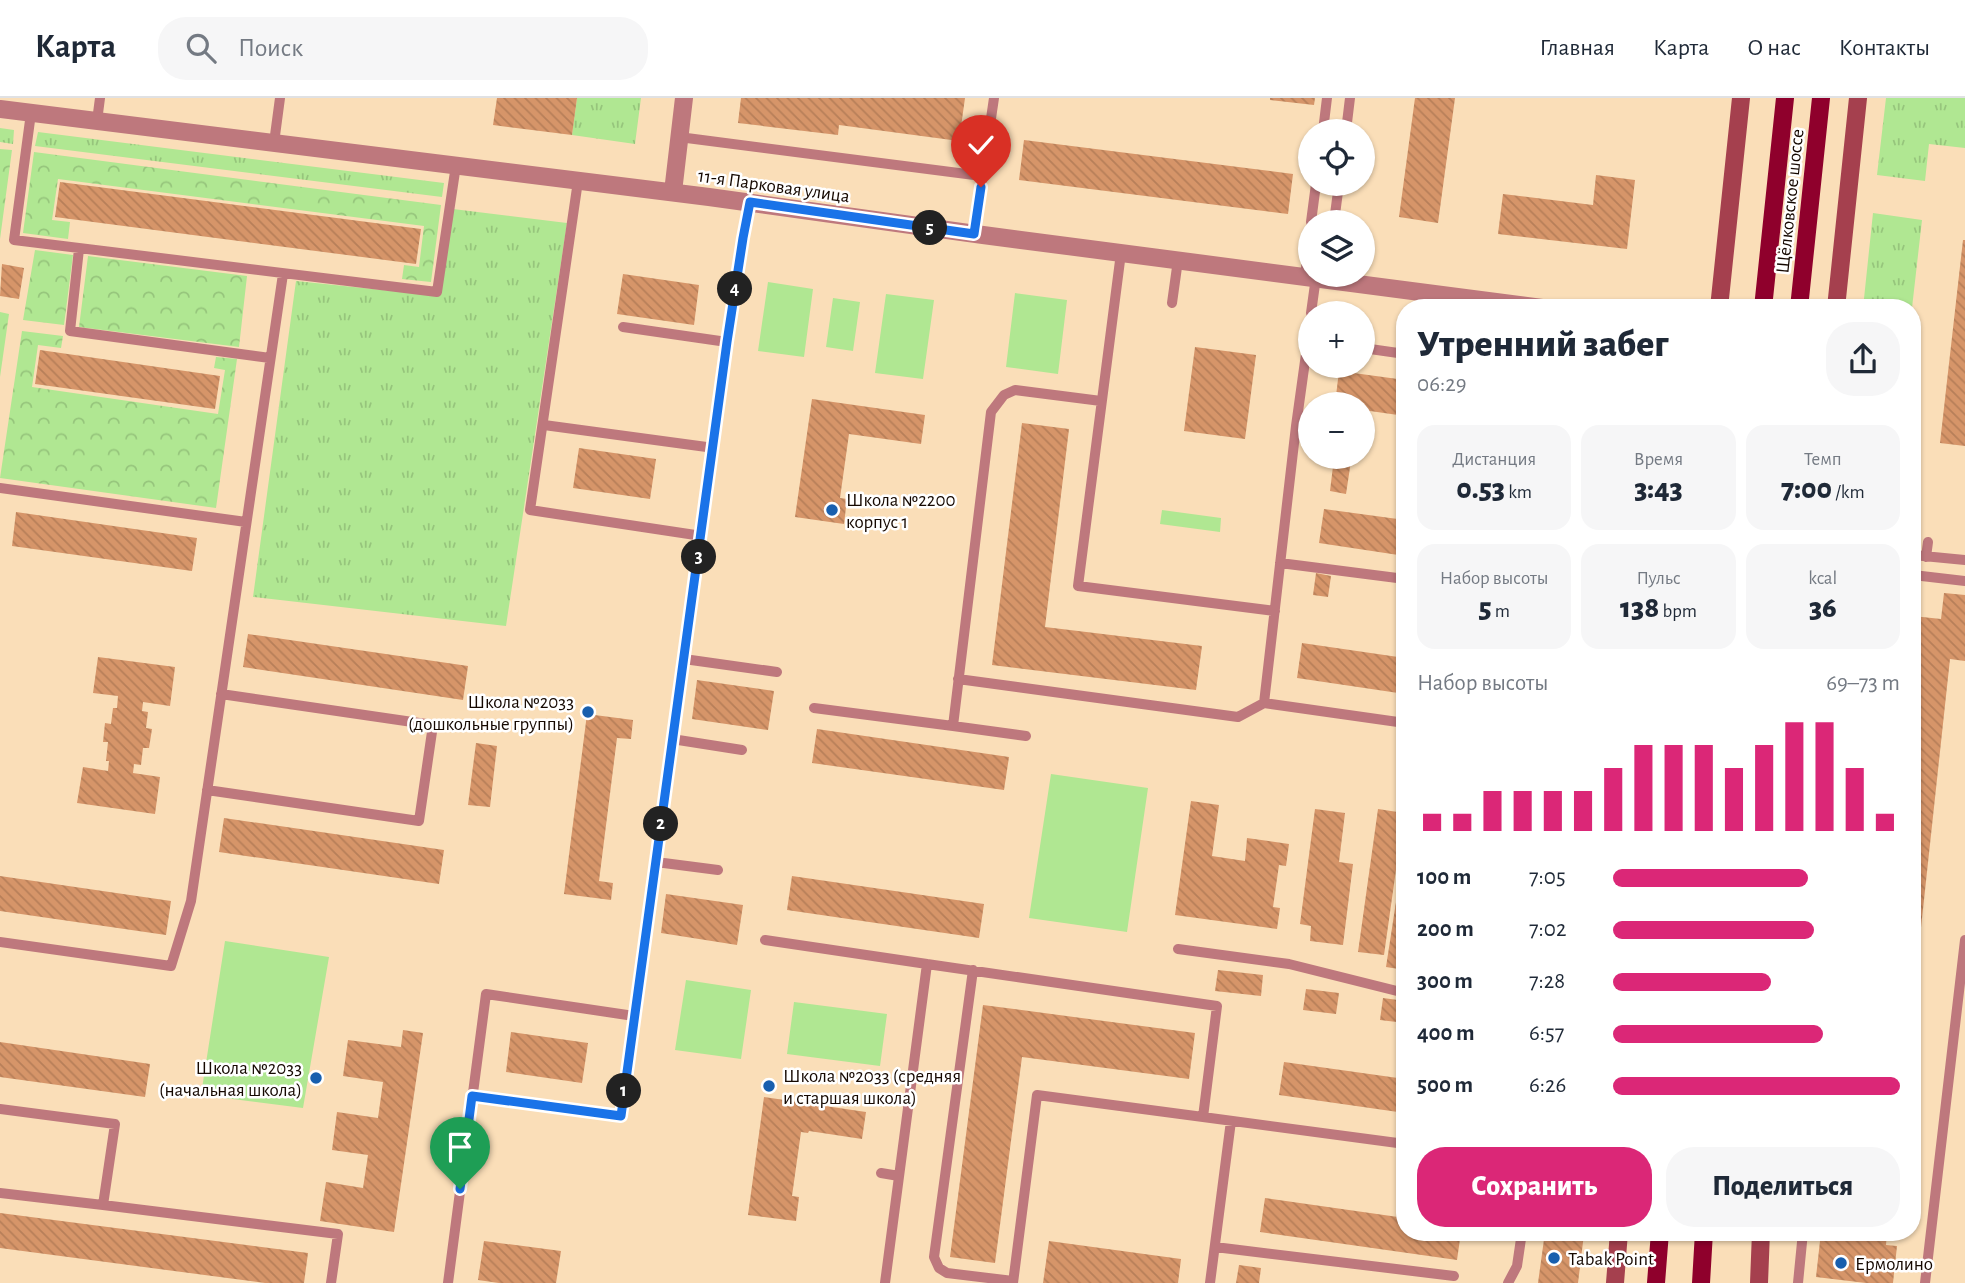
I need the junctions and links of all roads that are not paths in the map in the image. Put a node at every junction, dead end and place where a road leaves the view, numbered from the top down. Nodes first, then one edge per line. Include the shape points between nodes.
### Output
1 (100, 98) edge
2 (280, 98) edge
3 (684, 98) edge
4 (994, 98) edge
5 (1327, 98) edge
6 (1350, 98) edge
7 (1741, 98) edge
8 (1784, 98) edge
9 (1821, 98) edge
10 (1858, 98) edge
11 (0, 109) edge
12 (31, 113) junction
13 (1324, 119) edge
14 (1347, 119) edge
15 (97, 121) junction
16 (679, 137) junction
17 (274, 143) junction
18 (456, 165) junction
19 (982, 176) junction
20 (578, 181) junction
21 (673, 192) junction
22 (750, 202) junction
23 (974, 234) junction
24 (79, 248) junction
25 (1121, 253) junction
26 (1178, 260) junction
27 (283, 274) junction
28 (1298, 274) edge
29 (1375, 285) edge
30 (1476, 299) edge
31 (1720, 299) edge
32 (1764, 299) edge
33 (1800, 299) edge
34 (1837, 299) edge
35 (1172, 303) dead end
36 (623, 327) dead end
37 (727, 342) junction
38 (1375, 350) edge
39 (1396, 353) edge
40 (270, 358) junction
41 (1304, 378) edge
42 (1101, 401) junction
43 (544, 425) junction
44 (714, 448) junction
45 (0, 488) edge
46 (246, 523) junction
47 (702, 536) junction
48 (1928, 542) dead end
49 (1921, 556) edge
50 (1926, 557) junction
51 (1965, 560) edge
52 (1280, 562) junction
53 (1921, 576) edge
54 (1396, 578) edge
55 (1965, 580) edge
56 (1275, 611) junction
57 (684, 659) junction
58 (777, 672) dead end
59 (958, 680) junction
60 (221, 694) junction
61 (1264, 703) junction
62 (814, 708) dead end
63 (1396, 722) edge
64 (953, 726) junction
65 (1026, 736) dead end
66 (672, 739) junction
67 (742, 750) dead end
68 (207, 790) junction
69 (656, 862) junction
70 (718, 870) dead end
71 (765, 940) dead end
72 (1965, 940) edge
73 (0, 942) edge
74 (1178, 949) dead end
75 (927, 964) junction
76 (973, 970) junction
77 (1396, 991) edge
78 (635, 1016) junction
79 (472, 1096) junction
80 (0, 1109) edge
81 (1203, 1117) junction
82 (1231, 1121) junction
83 (1396, 1143) edge
84 (881, 1173) dead end
85 (899, 1176) junction
86 (0, 1192) edge
87 (103, 1205) junction
88 (1521, 1241) edge
89 (1618, 1241) edge
90 (1659, 1241) edge
91 (1703, 1241) edge
92 (1761, 1241) edge
93 (1802, 1241) edge
94 (1215, 1247) junction
95 (1454, 1276) dead end
96 (1013, 1282) edge
97 (331, 1283) edge
98 (448, 1283) edge
99 (885, 1283) edge
100 (1210, 1283) edge
101 (1508, 1283) edge
102 (1615, 1283) edge
103 (1656, 1283) edge
104 (1701, 1283) edge
105 (1759, 1283) edge
106 (1798, 1283) edge
107 (1925, 1283) edge

1 - 15 lane
2 - 17 lane
3 - 16 street
4 - 19 lane via 990,152
5 - 13 lane
6 - 14 lane
7 - 31 main road
8 - 32 main road, Щёлковское шоссе
9 - 33 main road, Щёлковское шоссе
10 - 34 main road
11 - 12 street, 11-я Парковая улица
12 - 15 street, 11-я Парковая улица
12 - 24 lane via 14,240
15 - 17 street, 11-я Парковая улица
16 - 19 lane
16 - 21 street
17 - 18 street, 11-я Парковая улица
18 - 20 street, 11-я Парковая улица
18 - 27 lane via 437,292
19 - 23 lane
20 - 21 street, 11-я Парковая улица
20 - 43 lane
21 - 22 street, 11-я Парковая улица
22 - 23 street, 11-я Парковая улица
22 - 37 lane
23 - 25 street, 11-я Парковая улица
24 - 27 lane
24 - 40 lane via 70,331
25 - 26 street, 11-я Парковая улица
25 - 42 lane
26 - 28 street, 11-я Парковая улица
26 - 35 lane
27 - 40 lane
29 - 30 street, 11-я Парковая улица
36 - 37 lane
37 - 44 lane
38 - 39 lane
40 - 46 lane
41 - 52 lane
42 - 56 lane via 1078,586
42 - 59 lane via 1016,390 1004,395 992,412
43 - 44 lane
43 - 47 lane via 530,510
44 - 47 lane
45 - 46 lane
46 - 60 lane
47 - 57 lane
48 - 50 lane
49 - 50 lane
50 - 51 lane
52 - 54 lane
52 - 56 lane
53 - 55 lane
56 - 61 lane
57 - 58 lane
57 - 66 lane
59 - 61 lane via 1238,717
59 - 64 lane
60 - 68 lane
60 - 68 lane via 433,725 419,821
61 - 63 lane
62 - 64 lane
64 - 65 lane
66 - 67 lane
66 - 69 lane
68 - 73 lane via 191,901 171,966
69 - 70 lane
69 - 78 lane
71 - 75 lane
72 - 107 lane
74 - 77 lane via 1289,964
75 - 76 lane
75 - 85 lane
76 - 81 lane via 1217,1006
76 - 96 lane via 934,1257 947,1273
78 - 79 lane via 621,1116
78 - 79 lane via 486,994
79 - 98 lane
80 - 87 lane via 115,1124
81 - 82 lane
81 - 96 lane via 1037,1095
82 - 83 lane
82 - 94 lane
84 - 85 lane
85 - 99 lane
86 - 87 lane
87 - 97 lane via 338,1234
88 - 101 lane via 1517,1266
89 - 102 main road
90 - 103 main road
91 - 104 main road
92 - 105 main road
93 - 106 lane
94 - 95 lane
94 - 100 lane

